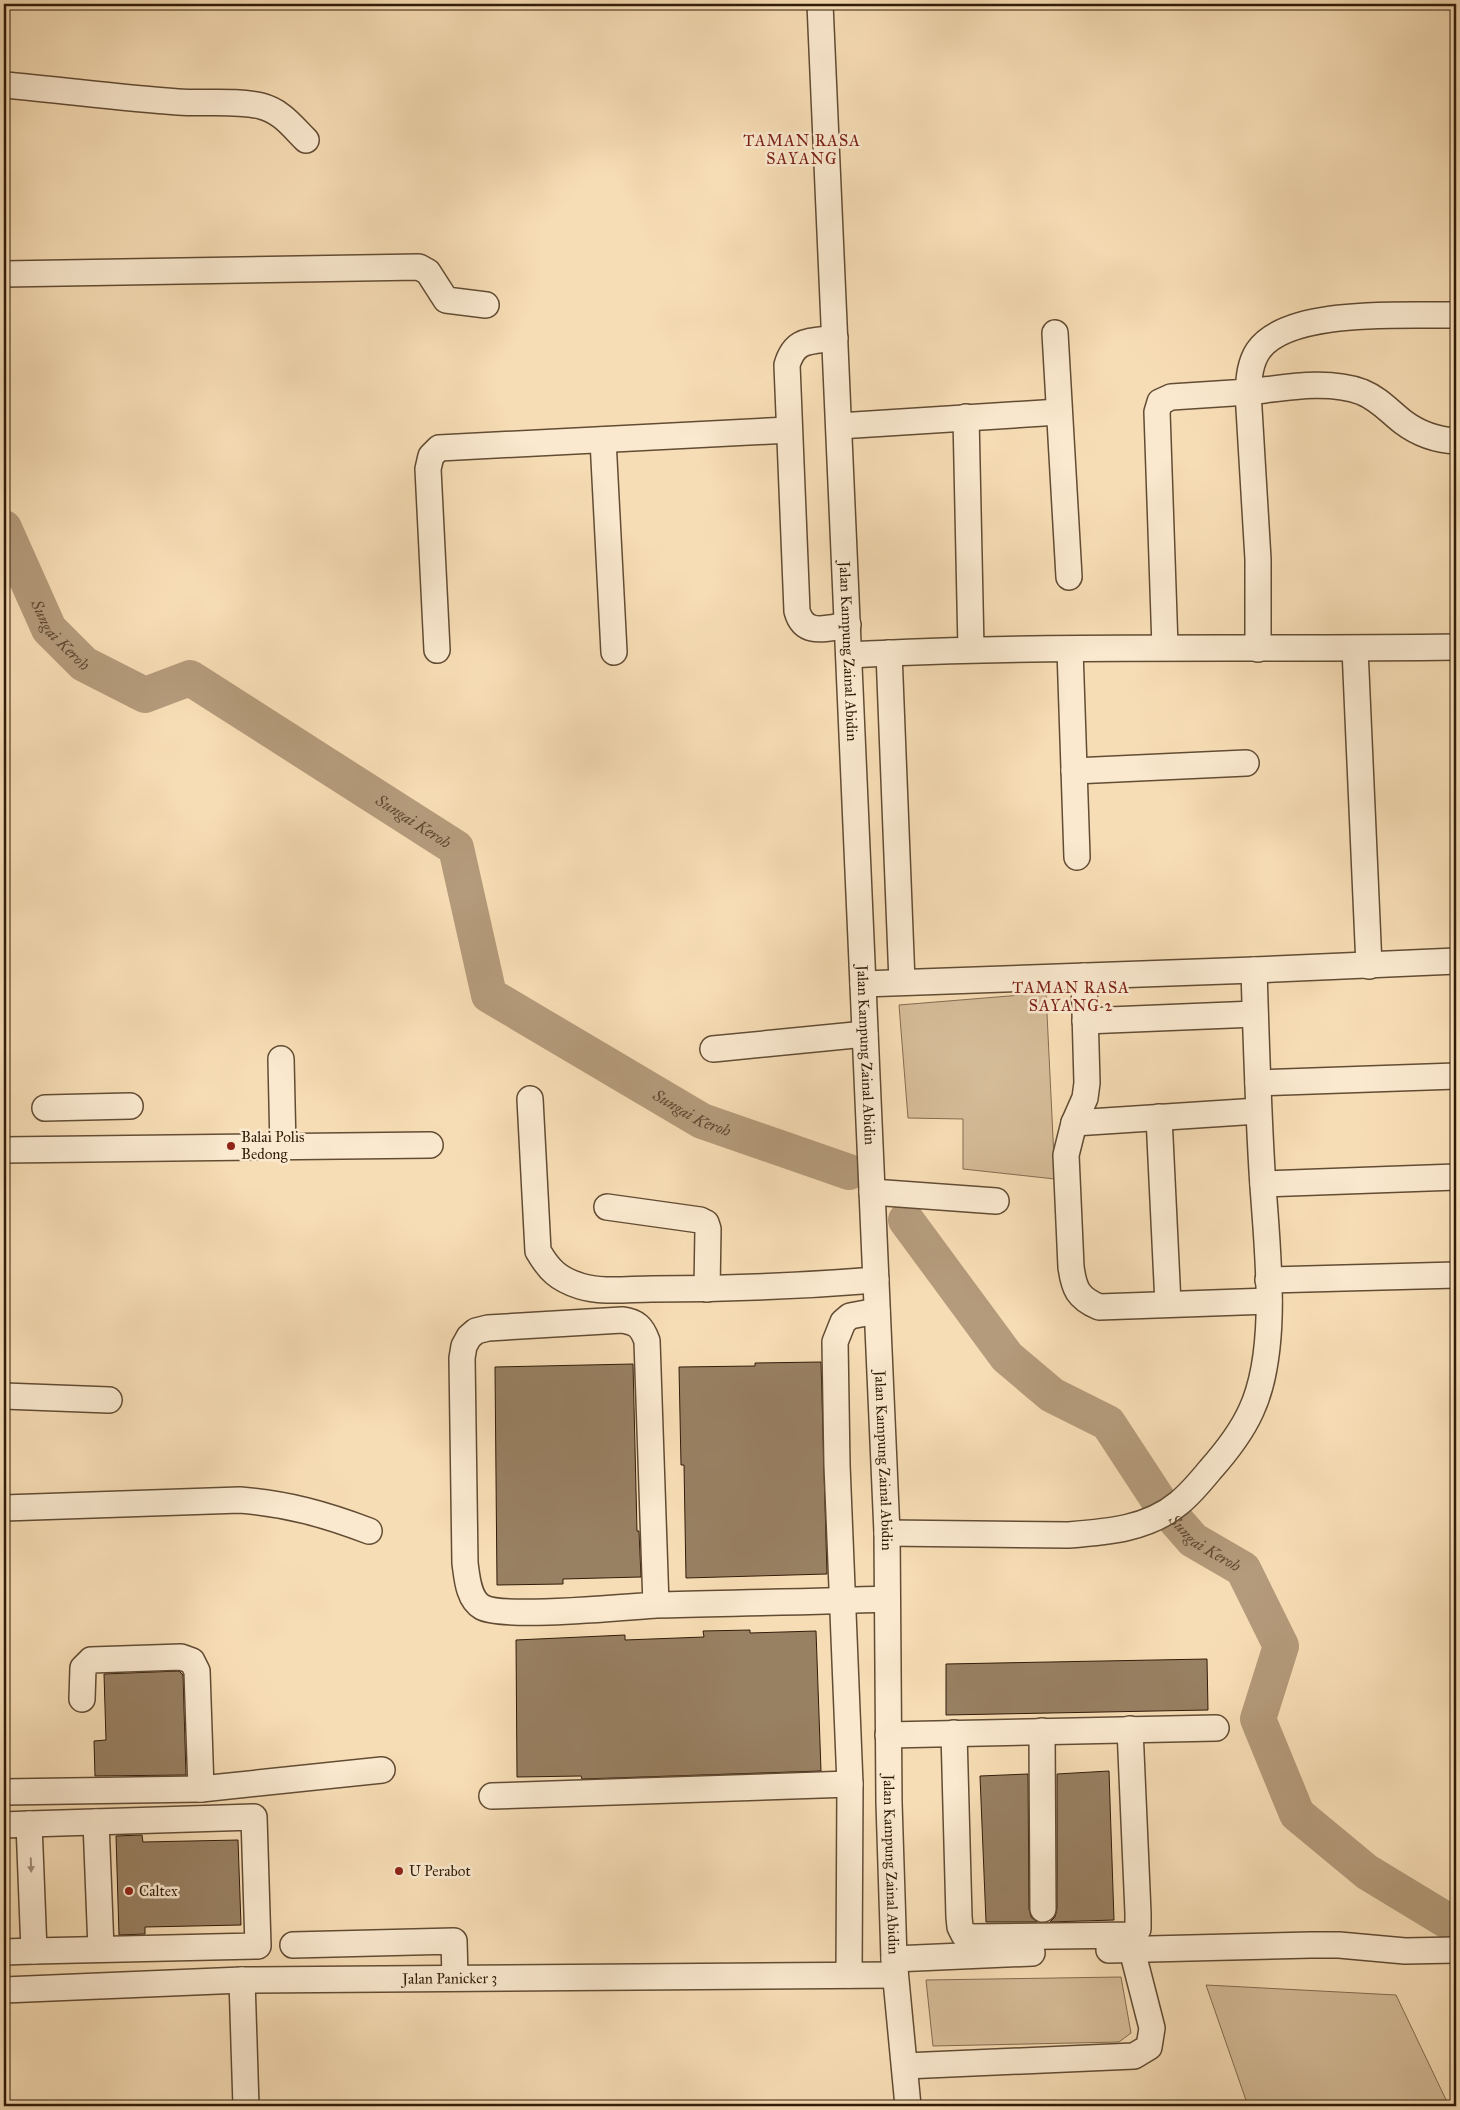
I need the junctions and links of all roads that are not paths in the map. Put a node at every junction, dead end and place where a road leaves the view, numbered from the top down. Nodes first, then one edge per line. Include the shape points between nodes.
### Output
1 (820, 4) edge
2 (4, 85) edge
3 (306, 140) dead end
4 (4, 274) edge
5 (486, 305) dead end
6 (1450, 315) dead end
7 (1055, 333) dead end
8 (835, 338) junction
9 (1248, 392) junction
10 (1059, 412) junction
11 (966, 417) junction
12 (839, 426) junction
13 (789, 430) junction
14 (604, 440) junction
15 (1456, 441) edge
16 (1069, 577) dead end
17 (848, 625) junction
18 (1165, 647) junction
19 (1456, 647) edge
20 (971, 649) junction
21 (1356, 649) junction
22 (437, 650) dead end
23 (1070, 650) junction
24 (1258, 650) junction
25 (614, 652) dead end
26 (889, 653) junction
27 (849, 655) junction
28 (1246, 763) dead end
29 (1074, 771) junction
30 (1077, 857) dead end
31 (1456, 961) edge
32 (1369, 966) junction
33 (1254, 970) junction
34 (1084, 976) junction
35 (902, 982) junction
36 (864, 984) junction
37 (1255, 1014) junction
38 (1085, 1021) junction
39 (866, 1034) junction
40 (713, 1048) dead end
41 (281, 1059) dead end
42 (1456, 1076) edge
43 (1258, 1083) junction
44 (530, 1099) dead end
45 (130, 1106) dead end
46 (91, 1107) junction
47 (45, 1108) dead end
48 (1258, 1111) junction
49 (1159, 1117) junction
50 (1074, 1123) junction
51 (430, 1145) dead end
52 (283, 1148) junction
53 (92, 1149) junction
54 (4, 1150) edge
55 (1456, 1177) edge
56 (1263, 1184) junction
57 (872, 1192) junction
58 (996, 1201) dead end
59 (607, 1207) dead end
60 (1456, 1275) edge
61 (876, 1280) junction
62 (707, 1289) junction
63 (1268, 1290) junction
64 (1168, 1304) junction
65 (877, 1310) junction
66 (4, 1396) edge
67 (109, 1400) dead end
68 (4, 1508) edge
69 (369, 1531) dead end
70 (886, 1533) junction
71 (887, 1599) junction
72 (842, 1601) junction
73 (656, 1606) junction
74 (82, 1699) dead end
75 (1216, 1728) dead end
76 (1130, 1730) junction
77 (1042, 1732) junction
78 (954, 1733) junction
79 (888, 1735) junction
80 (382, 1770) dead end
81 (850, 1784) junction
82 (201, 1790) junction
83 (4, 1792) edge
84 (492, 1796) dead end
85 (96, 1822) junction
86 (29, 1824) junction
87 (4, 1825) edge
88 (1043, 1909) dead end
89 (293, 1946) dead end
90 (101, 1949) junction
91 (65, 1950) junction
92 (1132, 1950) junction
93 (1456, 1950) edge
94 (34, 1951) junction
95 (4, 1952) edge
96 (895, 1967) junction
97 (849, 1975) junction
98 (455, 1978) junction
99 (242, 1980) junction
100 (66, 1988) junction
101 (4, 1990) edge
102 (905, 2066) junction
103 (246, 2106) edge
104 (908, 2106) edge

1 - 8 street, Jalan Kampung Zainal Abidin
2 - 3 street via 146,100 261,106 276,111
4 - 5 street via 419,267 428,272 446,300
6 - 9 street via 1349,317 1290,328 1270,339 1258,351 1250,370
7 - 10 street
8 - 12 street, Jalan Kampung Zainal Abidin
8 - 13 street via 806,343 795,347 790,354 787,365
9 - 15 street via 1323,386 1351,389 1375,398 1415,430
9 - 18 street via 1171,397 1160,402 1158,407
9 - 24 street via 1258,559
10 - 11 street
10 - 16 street
11 - 12 street
11 - 20 street
12 - 17 street, Jalan Kampung Zainal Abidin
13 - 14 street
13 - 17 street via 800,621 814,629
14 - 22 street via 439,448 432,456 428,469
14 - 25 street
17 - 27 street, Jalan Kampung Zainal Abidin
18 - 23 street
18 - 24 street
19 - 21 street
20 - 23 street
20 - 26 street
21 - 24 street
21 - 32 street
23 - 29 street
26 - 27 street
26 - 35 street
27 - 36 street, Jalan Kampung Zainal Abidin
28 - 29 street
29 - 30 street
31 - 32 street
32 - 33 street
33 - 34 street
33 - 37 street
34 - 35 street
34 - 38 street
35 - 36 street
36 - 39 street, Jalan Kampung Zainal Abidin
37 - 38 street
37 - 43 street
38 - 50 street via 1087,1083 1085,1098
39 - 40 street
39 - 57 street, Jalan Kampung Zainal Abidin
41 - 52 street
42 - 43 street
43 - 48 street
44 - 62 street via 538,1251 548,1269 564,1280 600,1290
45 - 46 street
46 - 47 street
46 - 53 street
48 - 49 street
48 - 56 street
49 - 50 street
49 - 64 street
50 - 64 street via 1066,1155 1071,1267 1077,1292 1087,1302 1099,1307
51 - 52 street
52 - 53 street
53 - 54 street
55 - 56 street
56 - 63 street
57 - 58 street
57 - 61 street, Jalan Kampung Zainal Abidin
59 - 62 street via 706,1223
60 - 63 street
61 - 62 street
61 - 65 street, Jalan Kampung Zainal Abidin
63 - 64 street
63 - 70 street via 1265,1363 1251,1411 1223,1456 1179,1503 1158,1517 1139,1525 1068,1535
65 - 70 street, Jalan Kampung Zainal Abidin
65 - 72 street via 850,1316 843,1322 835,1342
66 - 67 street
68 - 69 street via 240,1500 278,1503
70 - 71 street, Jalan Kampung Zainal Abidin
71 - 72 street
71 - 79 street, Jalan Kampung Zainal Abidin
72 - 73 street
72 - 81 street
73 - 73 street via 647,1341 643,1329 634,1322 622,1320 509,1326 476,1331 468,1337 462,1358 465,1563 469,1587 476,1602 488,1610 514,1612
74 - 82 street via 83,1668 91,1660 181,1657 192,1661 197,1671
75 - 76 street
76 - 77 street
76 - 78 street via 1138,1913 1138,1929 1134,1935 964,1935 960,1926
77 - 78 street
77 - 88 street
78 - 79 street
79 - 96 street, Jalan Kampung Zainal Abidin
80 - 82 street
81 - 84 street
81 - 97 street
82 - 83 street
85 - 86 street
85 - 90 street
85 - 90 street via 254,1817 258,1946
86 - 87 street
86 -> 94 street
89 - 98 street via 454,1941
90 - 91 street
91 - 94 street
91 - 100 street
92 - 93 street, Jalan Panicker 3 via 1311,1945 1404,1951
92 - 96 street, Jalan Panicker 3
92 - 102 street via 1152,2028 1149,2047 1134,2056
94 - 95 street
96 - 97 street, Jalan Panicker 3
96 - 102 street, Jalan Kampung Zainal Abidin
97 - 98 street, Jalan Panicker 3
98 - 99 street, Jalan Panicker 3
99 - 100 street, Jalan Panicker 3
99 - 103 street
100 - 101 street, Jalan Panicker 3
102 - 104 street, Jalan Kampung Zainal Abidin

